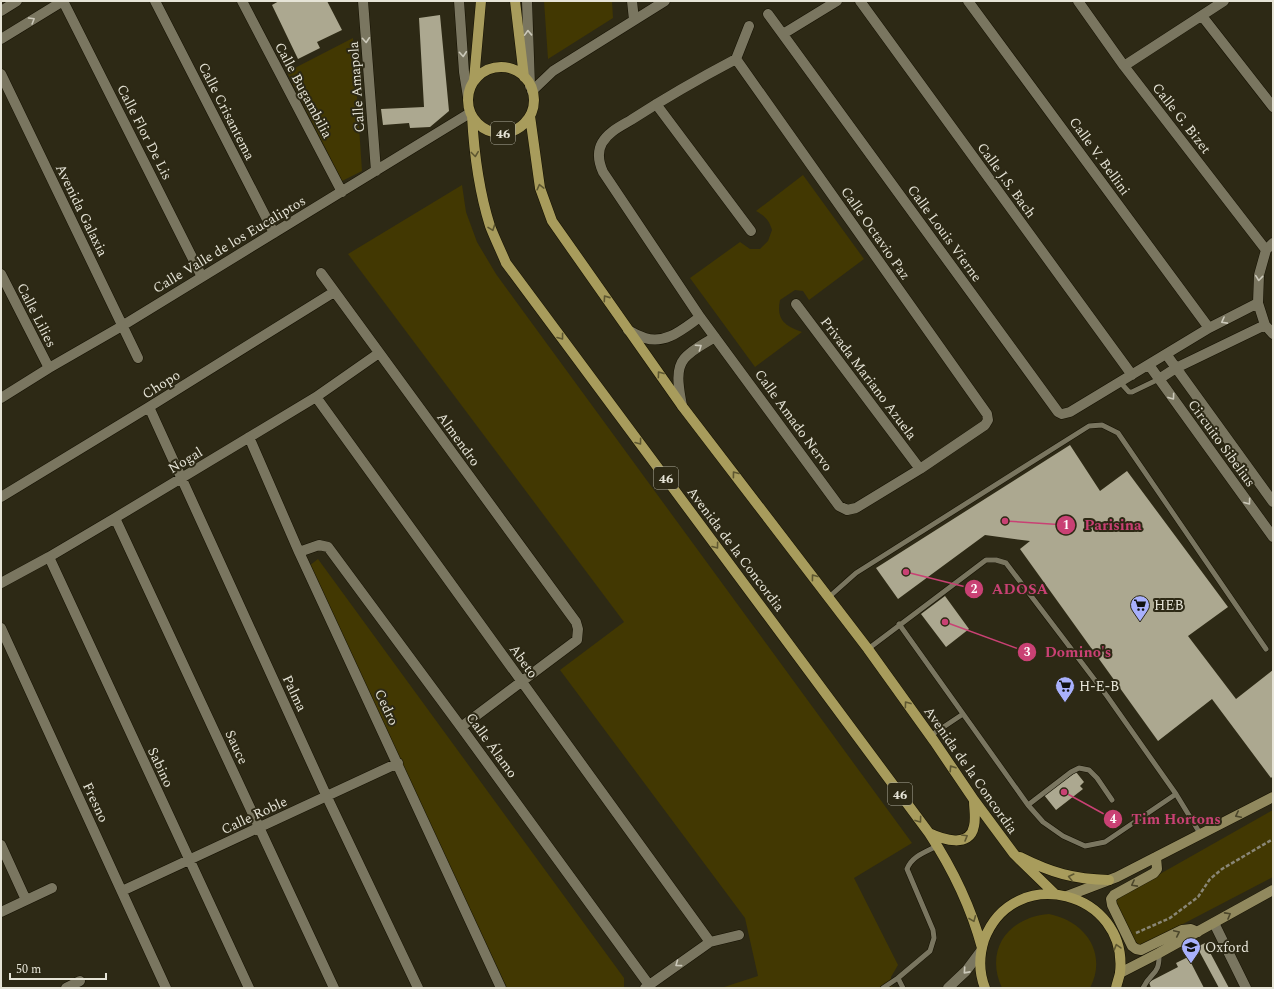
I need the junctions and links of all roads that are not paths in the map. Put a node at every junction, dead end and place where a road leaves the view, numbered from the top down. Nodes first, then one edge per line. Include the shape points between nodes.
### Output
1 (17, 1) edge
2 (63, 1) edge
3 (155, 1) edge
4 (242, 1) edge
5 (364, 1) edge
6 (459, 1) edge
7 (481, 1) edge
8 (515, 1) edge
9 (527, 1) edge
10 (632, 1) edge
11 (665, 1) edge
12 (836, 1) edge
13 (860, 1) edge
14 (968, 1) edge
15 (1078, 1) edge
16 (1224, 1) edge
17 (1, 11) edge
18 (768, 14) dead end
19 (1202, 16) junction
20 (634, 20) junction
21 (749, 26) dead end
22 (783, 34) junction
23 (1, 39) edge
24 (736, 58) junction
25 (1124, 66) junction
26 (1, 74) edge
27 (474, 80) junction
28 (529, 85) junction
29 (468, 97) junction
30 (656, 104) junction
31 (1273, 107) edge
32 (471, 115) junction
33 (530, 116) junction
34 (376, 171) junction
35 (342, 192) junction
36 (751, 231) dead end
37 (274, 234) junction
38 (1270, 246) edge
39 (321, 273) dead end
40 (1, 274) edge
41 (202, 277) junction
42 (334, 292) junction
43 (1258, 303) junction
44 (796, 304) dead end
45 (700, 317) junction
46 (1265, 325) junction
47 (122, 326) junction
48 (1210, 328) junction
49 (628, 330) junction
50 (1273, 334) edge
51 (715, 337) junction
52 (379, 354) junction
53 (1166, 354) junction
54 (138, 358) dead end
55 (1149, 365) junction
56 (49, 368) junction
57 (1176, 368) junction
58 (1132, 375) junction
59 (1158, 379) junction
60 (1120, 382) junction
61 (316, 397) junction
62 (1, 398) edge
63 (682, 406) junction
64 (149, 407) junction
65 (249, 437) junction
66 (920, 469) junction
67 (181, 478) junction
68 (1, 497) edge
69 (1273, 502) edge
70 (115, 518) junction
71 (1273, 537) edge
72 (299, 552) junction
73 (49, 557) junction
74 (1, 582) edge
75 (828, 597) junction
76 (900, 624) junction
77 (1, 628) edge
78 (868, 649) junction
79 (1266, 649) dead end
80 (522, 682) junction
81 (963, 714) junction
82 (461, 727) junction
83 (930, 736) junction
84 (398, 763) junction
85 (1176, 794) junction
86 (327, 796) junction
87 (1273, 797) edge
88 (974, 800) junction
89 (1112, 800) dead end
90 (1028, 805) junction
91 (259, 828) junction
92 (929, 833) junction
93 (1201, 834) junction
94 (1, 845) edge
95 (937, 846) junction
96 (1014, 854) junction
97 (1156, 858) junction
98 (189, 860) junction
99 (1109, 880) junction
100 (52, 888) dead end
101 (1273, 890) edge
102 (122, 891) junction
103 (1055, 894) junction
104 (1067, 896) junction
105 (26, 900) junction
106 (1, 912) edge
107 (1214, 923) junction
108 (1198, 932) junction
109 (739, 935) dead end
110 (710, 942) junction
111 (981, 950) junction
112 (1159, 953) junction
113 (1120, 973) junction
114 (898, 978) junction
115 (80, 981) dead end
116 (647, 987) edge
117 (67, 988) edge
118 (166, 988) edge
119 (249, 988) edge
120 (334, 988) edge
121 (418, 988) edge
122 (501, 988) edge
123 (882, 988) edge
124 (903, 988) edge
125 (948, 988) edge
126 (985, 988) edge
127 (1116, 988) edge
128 (1143, 988) edge
129 (1246, 988) edge

1 - 17 street
23 -> 2 street
2 - 41 street, Calle Flor De Lis
3 - 37 street, Calle Crisantema
4 - 35 street, Calle Bugambilia
5 -> 34 street, Calle Amapola
6 -> 29 street
7 - 27 main road, 46
8 - 28 main road, 46
28 -> 9 street
10 - 20 street
11 - 20 street
12 - 22 street
13 - 58 street, Calle J.S. Bach
14 - 48 street, Calle V. Bellini
15 - 25 street, Calle G. Bizet
16 - 19 street
18 - 22 street, Calle Louis Vierne
19 - 25 street
19 - 31 street
20 - 28 street
21 - 24 street
22 - 60 street, Calle Louis Vierne via 1058,412 1070,412
24 - 30 street
24 - 66 street, Calle Octavio Paz via 987,414 988,420 985,425
25 - 38 street, Calle G. Bizet
26 - 47 street, Avenida Galaxia
27 - 28 main road via 493,68 504,67 515,70
27 - 29 main road, 46
28 - 33 main road, 46 via 534,99
29 - 32 main road, 46
30 - 36 street
30 - 45 street, Calle Amado Nervo via 610,134 602,143 600,164
32 - 33 main road, 46 via 484,129 494,133 514,130
32 - 34 street, Calle Valle de los Eucaliptos
32 -> 92 main road, Avenida de la Concordia / 46 via 478,171 490,226 506,263
49 -> 33 main road, Avenida de la Concordia / 46 via 552,221 540,188
34 - 35 street, Calle Valle de los Eucaliptos
35 - 37 street, Calle Valle de los Eucaliptos
37 - 41 street, Calle Valle de los Eucaliptos
38 -> 43 street via 1259,275
39 - 42 street, Almendro
40 - 56 street, Calle Lilies
41 - 47 street, Calle Valle de los Eucaliptos
42 - 52 street, Almendro
42 - 64 street, Chopo
43 - 46 street
43 -> 48 street, Calle Louis Vierne
44 - 66 street, Privada Mariano Azuela
45 - 49 street via 667,338 657,340 645,338
45 - 51 street, Calle Amado Nervo
46 - 50 street
46 - 57 street
47 - 54 street, Avenida Galaxia
47 - 56 street, Calle Valle de los Eucaliptos
48 - 53 street, Calle Louis Vierne
63 -> 49 main road, Avenida de la Concordia / 46
63 -> 51 street via 679,371 683,360
51 - 66 street, Calle Amado Nervo via 839,506 847,510 856,508
52 - 61 street, Nogal
52 - 80 street, Almendro via 576,622 577,640
53 - 55 street, Calle Louis Vierne
53 - 57 street, Circuito Sibelius
55 - 58 street, Calle Louis Vierne
55 - 59 street, Circuito Sibelius
56 - 62 street, Calle Valle de los Eucaliptos
57 - 59 street
57 - 69 street, Circuito Sibelius
58 - 60 street, Calle Louis Vierne
59 - 60 lane via 1132,392
59 -> 71 street, Circuito Sibelius
61 - 65 street, Nogal
61 - 80 street, Abeto
75 -> 63 main road, Avenida de la Concordia / 46
64 - 67 street, Palma
64 - 68 street, Chopo
65 - 67 street, Nogal
65 - 72 street, Cedro
67 - 70 street, Nogal
67 - 86 street, Palma
70 - 73 street, Nogal
70 - 91 street, Sauce
72 - 82 street, Calle Álamo via 319,545 328,547
72 - 84 street, Cedro
73 - 74 street, Nogal
73 - 98 street, Sabino
75 - 78 main road, Avenida de la Concordia / 46
75 - 79 lane via 856,573 1089,426 1102,425 1118,433
76 - 78 lane
76 - 81 lane
76 - 85 lane via 986,560 1006,564 1107,696
77 - 102 street, Fresno
83 -> 78 main road, Avenida de la Concordia / 46
80 - 82 street
80 - 110 street, Abeto
81 - 83 lane
81 - 90 lane
82 - 116 street, Calle Álamo
88 -> 83 main road, Avenida de la Concordia / 46
84 - 86 street, Calle Roble
84 - 122 street, Cedro
85 - 90 lane via 1105,842 1085,846 1063,836 1043,822
85 - 93 lane
86 - 91 street, Calle Roble
86 - 121 street, Palma
87 -> 93 main road
92 -> 88 main road via 951,841 964,839 970,835 974,828
88 - 96 main road, Avenida de la Concordia / 46
89 - 90 lane via 1089,770 1079,768
91 - 98 street, Calle Roble
91 - 120 street, Sauce
92 - 95 main road, Avenida de la Concordia / 46
93 - 97 main road
94 - 105 street
95 -> 111 main road, Avenida de la Concordia / 46 via 967,903
95 - 114 lane via 916,857 907,869 933,930 933,945 930,951
99 -> 96 main road via 1075,878
96 - 103 main road, Avenida de la Concordia / 46
97 - 99 main road
97 -> 108 main road via 1157,869 1154,873 1114,895 1111,900 1132,946 1136,950 1141,950 1182,930 1191,929
98 - 102 street, Calle Roble
98 - 119 street, Sabino
99 - 104 main road
100 - 105 street
107 -> 101 main road
102 - 118 street, Fresno
103 - 104 main road, 46
103 - 111 main road, 46 via 1023,899 1009,907 997,918
113 -> 104 main road, 46 via 1119,954 1114,936 1106,922 1095,910
105 - 106 street
107 - 108 main road
107 - 129 street
108 - 112 main road
109 - 110 street
110 -> 116 street
111 -> 125 street via 966,971
111 - 126 main road, 46 via 980,964
112 - 113 main road
112 - 128 lane via 1160,965
113 - 127 main road, 46
114 - 123 lane
114 - 124 lane
115 - 117 street

